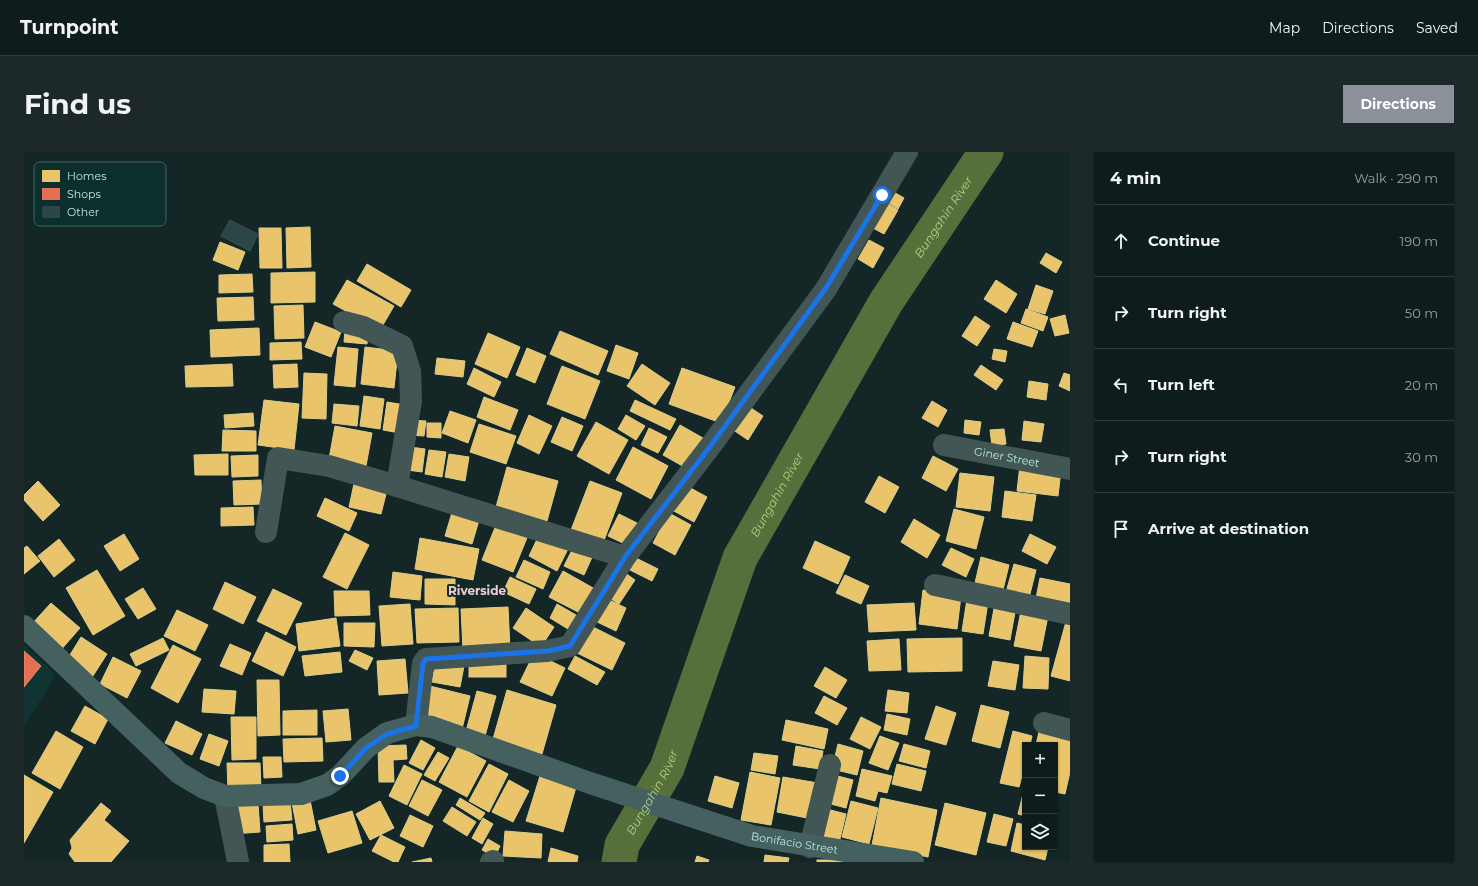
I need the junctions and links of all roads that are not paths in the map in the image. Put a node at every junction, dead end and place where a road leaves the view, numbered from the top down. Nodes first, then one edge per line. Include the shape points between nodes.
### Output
1 (906, 152) edge
2 (344, 322) dead end
3 (944, 445) dead end
4 (1070, 470) edge
5 (397, 486) junction
6 (266, 532) dead end
7 (625, 557) junction
8 (936, 585) dead end
9 (1070, 614) edge
10 (24, 626) edge
11 (1044, 723) dead end
12 (416, 726) junction
13 (1070, 730) edge
14 (830, 765) dead end
15 (225, 796) junction
16 (810, 846) junction
17 (238, 862) edge
18 (913, 862) edge

1 - 7 street via 826,288 712,444
2 - 5 street via 363,327 402,346 410,371 411,401
3 - 4 street, Giner Street
5 - 6 street via 329,466 278,458
5 - 7 street
7 - 12 street via 570,646 548,651 426,659 423,663
8 - 9 street
10 - 15 street via 179,773 204,788
11 - 13 street
12 - 15 street via 387,734 366,748 340,776 327,785 301,794
12 - 16 street, Bonifacio Street via 432,727 701,821 752,836
14 - 16 street
15 - 17 street
16 - 18 street, Bonifacio Street

